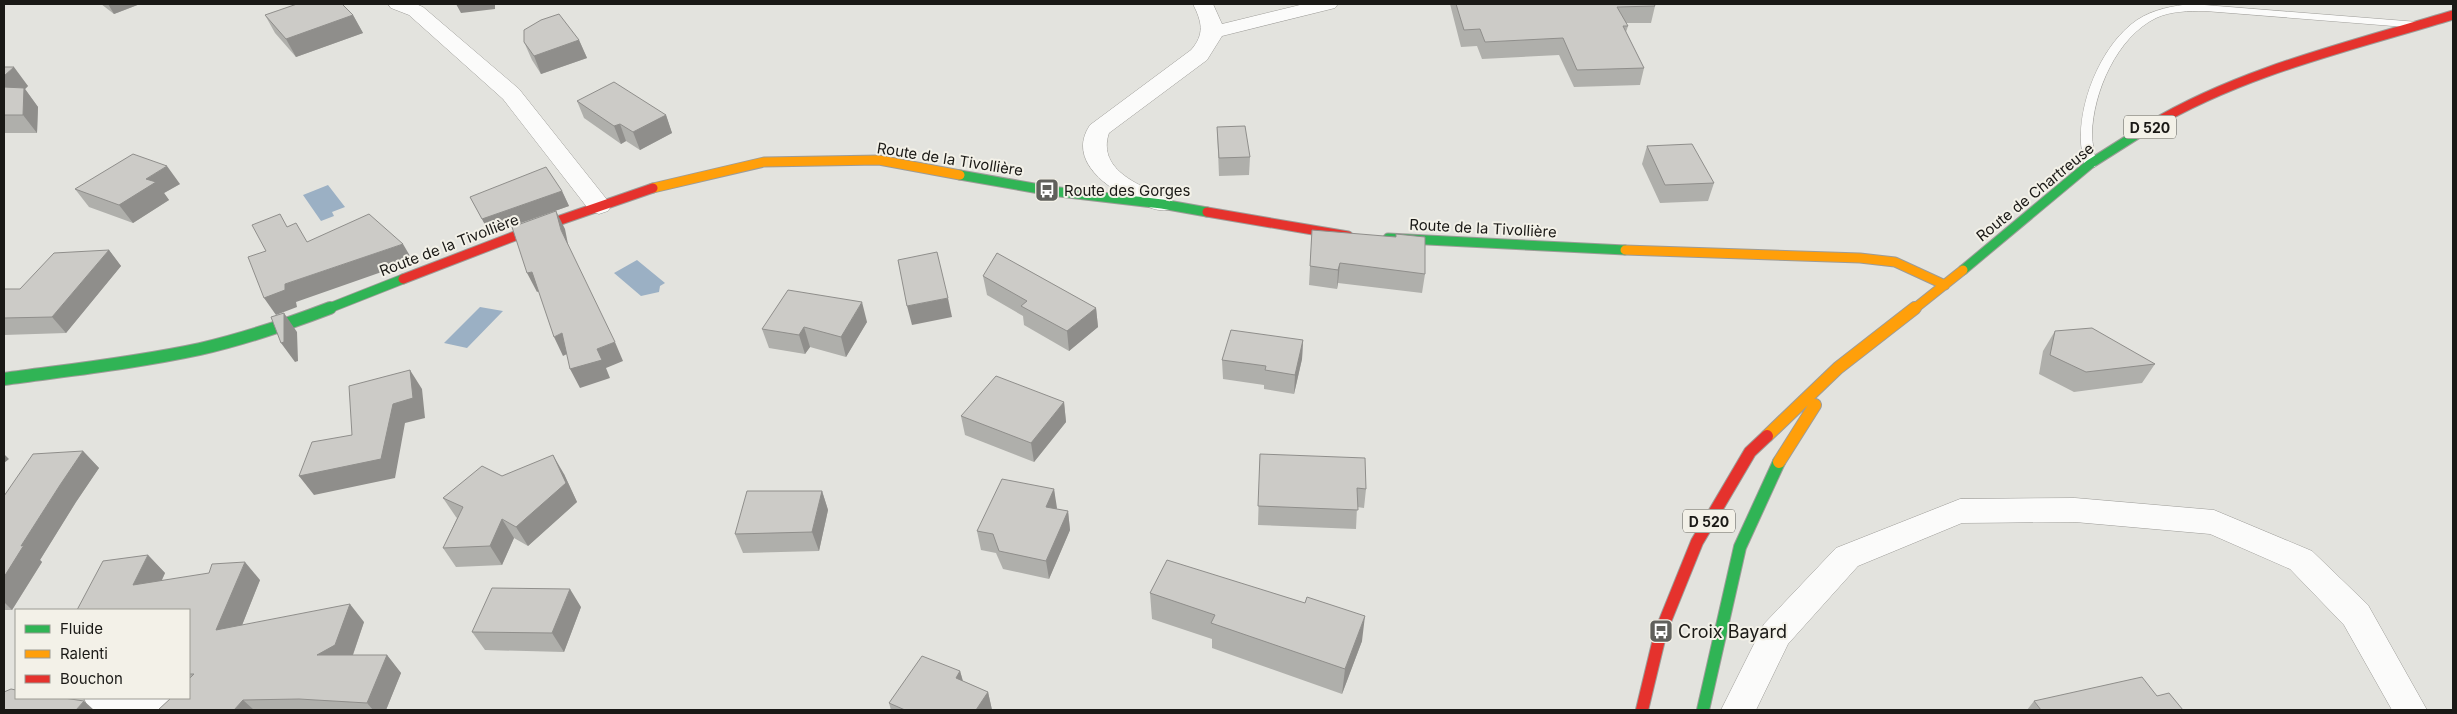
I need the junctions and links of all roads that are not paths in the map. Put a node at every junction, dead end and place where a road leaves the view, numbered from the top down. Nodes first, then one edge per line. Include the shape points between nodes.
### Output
1 (398, 4) edge
2 (1203, 4) edge
3 (1328, 4) edge
4 (2453, 15) edge
5 (2418, 25) junction
6 (1214, 32) junction
7 (2090, 164) junction
8 (1162, 204) junction
9 (600, 206) junction
10 (1945, 285) junction
11 (1838, 368) junction
12 (4, 379) edge
13 (106, 699) edge
14 (161, 710) edge
15 (1642, 710) edge
16 (1703, 710) edge
17 (1738, 710) edge
18 (2410, 710) edge

1 - 9 street via 416,11 511,94
2 - 6 street
3 - 6 street
4 - 5 main road, Route de Chartreuse / D 520
5 - 7 main road, Route de Chartreuse / D 520 via 2235,84 2166,116
5 - 7 lane via 2212,8 2181,8 2154,15 2137,24 2104,67 2086,132
6 - 8 street via 1210,43 1199,55 1098,130 1094,145 1106,172 1118,184
7 - 10 main road, Route de Chartreuse / D 520
8 - 9 main road, Route de la Tivollière via 1047,190 880,160 764,162 647,189
8 - 10 main road, Route de la Tivollière via 1345,236 1860,258 1895,262
9 - 12 main road, Route de la Tivollière via 280,326 200,349
10 - 11 main road, Route de Chartreuse / D 520
11 - 15 main road, Route de Chartreuse / D 520 via 1750,452 1697,542 1661,631
11 - 16 main road, Route de Chartreuse / D 520 via 1779,462 1740,547
13 - 14 street
17 - 18 street via 1776,634 1847,557 1960,511 2076,510 2214,522 2301,560 2356,615

